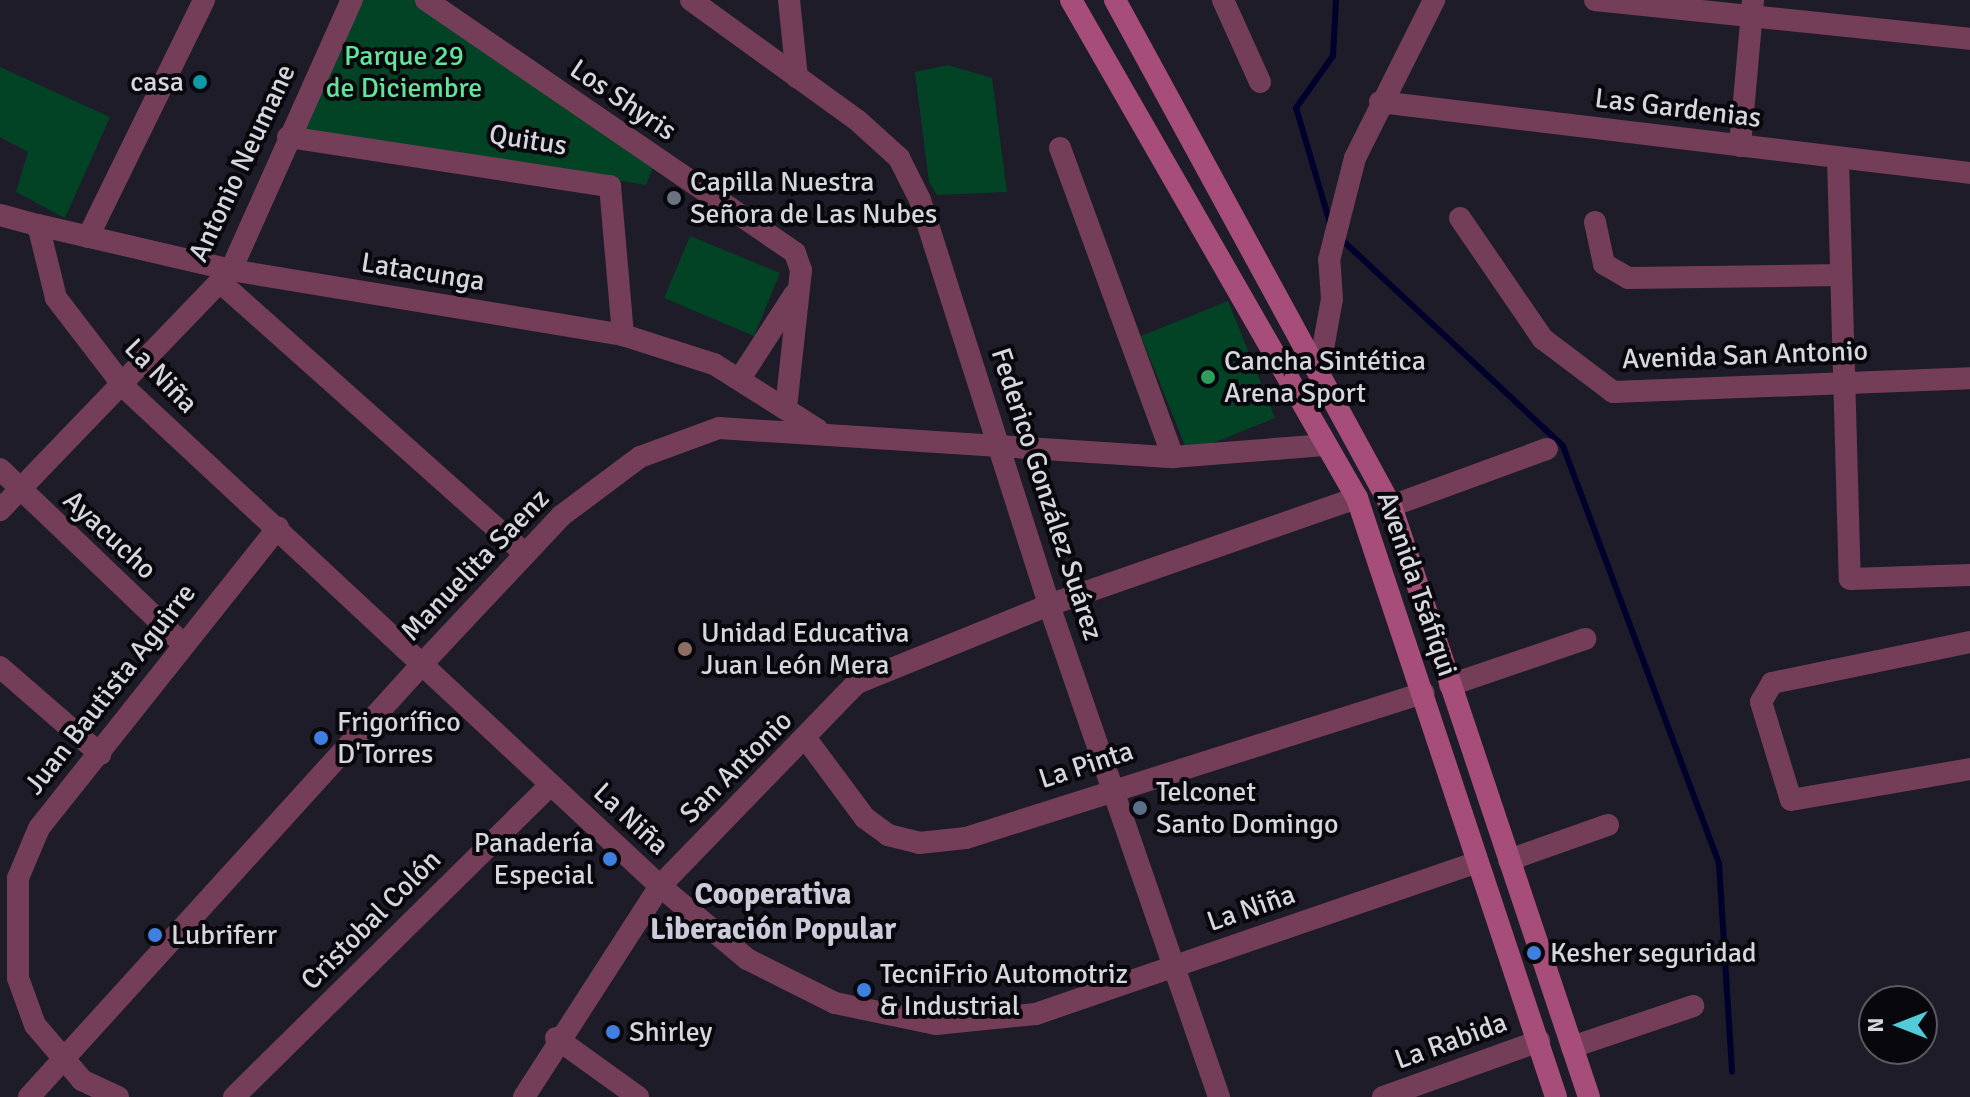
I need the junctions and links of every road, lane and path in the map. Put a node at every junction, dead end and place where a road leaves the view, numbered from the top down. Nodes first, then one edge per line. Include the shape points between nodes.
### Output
1 (204, 0) edge
2 (352, 0) edge
3 (426, 0) edge
4 (691, 0) edge
5 (789, 0) edge
6 (1071, 0) edge
7 (1115, 0) edge
8 (1223, 0) edge
9 (1434, 0) edge
10 (1595, 0) edge
11 (1752, 8) edge
12 (1970, 39) edge
13 (797, 78) junction
14 (1260, 82) dead end
15 (1380, 102) junction
16 (288, 137) junction
17 (1740, 146) junction
18 (1060, 148) dead end
19 (1838, 158) junction
20 (1970, 173) edge
21 (0, 215) edge
22 (1460, 218) dead end
23 (1595, 222) dead end
24 (38, 225) junction
25 (88, 237) junction
26 (1841, 275) junction
27 (226, 276) junction
28 (797, 291) junction
29 (623, 335) junction
30 (1320, 365) junction
31 (741, 377) junction
32 (1970, 378) edge
33 (1843, 383) junction
34 (125, 388) junction
35 (786, 408) junction
36 (818, 430) junction
37 (1324, 445) junction
38 (1547, 449) dead end
39 (1003, 450) junction
40 (1173, 457) junction
41 (0, 469) edge
42 (19, 491) junction
43 (1357, 498) junction
44 (1391, 506) junction
45 (0, 510) edge
46 (278, 527) junction
47 (525, 554) junction
48 (1970, 575) edge
49 (1049, 605) junction
50 (1585, 639) dead end
51 (1970, 642) edge
52 (182, 643) junction
53 (425, 661) junction
54 (0, 667) edge
55 (1450, 685) junction
56 (1424, 693) junction
57 (807, 740) junction
58 (100, 754) junction
59 (1970, 769) edge
60 (550, 785) junction
61 (1112, 787) junction
62 (1608, 825) dead end
63 (1509, 860) junction
64 (1477, 862) junction
65 (660, 886) junction
66 (1174, 966) junction
67 (1693, 1006) dead end
68 (556, 1038) junction
69 (1539, 1041) junction
70 (1572, 1047) junction
71 (64, 1055) junction
72 (29, 1097) edge
73 (118, 1097) edge
74 (234, 1097) edge
75 (524, 1097) edge
76 (638, 1097) edge
77 (1219, 1097) edge
78 (1383, 1097) edge
79 (1556, 1097) edge
80 (1589, 1097) edge

1 - 25 street
2 - 16 street, Antonio Neumane
3 - 28 street, Los Shyris via 795,253
4 - 13 street, Federico González Suárez
5 - 13 street
6 - 37 main road, Avenida Tsáfiqui
7 - 30 main road, Avenida Tsáfiqui
8 - 14 street
9 - 15 street
10 - 11 street
11 - 12 street
11 - 17 street
13 - 39 street, Federico González Suárez via 899,158 920,200
15 - 17 street, Las Gardenias
15 - 30 street via 1329,260 1332,299
16 - 27 street, Antonio Neumane
16 - 29 street, Quitus via 610,186
17 - 19 street, Las Gardenias
18 - 40 street
19 - 20 street, Las Gardenias
19 - 26 street
21 - 24 street, Latacunga
22 - 33 street, Avenida San Antonio via 1543,339 1613,392
23 - 26 street via 1604,264 1628,278
24 - 25 street, Latacunga
24 - 34 street, La Niña via 56,298
25 - 27 street, Latacunga
26 - 33 street
27 - 29 street, Latacunga
27 - 34 street, Antonio Neumane
27 - 47 street
28 - 31 street
28 - 35 street, Los Shyris
29 - 31 street, Latacunga
30 - 44 main road, Avenida Tsáfiqui
31 - 35 street, Latacunga
32 - 33 street, Avenida San Antonio
33 - 48 street via 1850,579
34 - 42 street, Antonio Neumane
34 - 46 street, La Niña
35 - 36 street, Latacunga
36 - 39 street, Manuelita Saenz
36 - 47 street, Manuelita Saenz via 719,428 640,457 561,516
37 - 40 street, Manuelita Saenz
37 - 43 main road, Avenida Tsáfiqui
38 - 44 street
39 - 40 street, Manuelita Saenz
39 - 49 street, Federico González Suárez
41 - 42 street, Ayacucho
42 - 45 street, Antonio Neumane
42 - 52 street, Ayacucho
43 - 49 street, San Antonio
43 - 56 main road, Avenida Tsáfiqui
44 - 55 main road, Avenida Tsáfiqui
46 - 52 street, Juan Bautista Aguirre
46 - 53 street, La Niña
47 - 53 street, Manuelita Saenz
49 - 57 street, San Antonio via 857,683
49 - 61 street, Federico González Suárez
50 - 55 street
51 - 59 street via 1772,683 1761,702 1791,800
52 - 58 street, Juan Bautista Aguirre
53 - 60 street, La Niña
53 - 71 street, Manuelita Saenz
54 - 58 street
55 - 63 main road, Avenida Tsáfiqui
56 - 61 street, La Pinta
56 - 64 main road, Avenida Tsáfiqui
57 - 61 street, La Pinta via 865,818 888,835 919,843 966,838
57 - 65 street, San Antonio
58 - 71 street, Juan Bautista Aguirre via 39,828 18,878 18,978 35,1025
60 - 65 street, La Niña
60 - 74 street, Cristobal Colón
61 - 66 street, Federico González Suárez
62 - 63 street
63 - 70 main road, Avenida Tsáfiqui
64 - 66 street, La Niña
64 - 69 main road, Avenida Tsáfiqui
65 - 66 street, La Niña via 747,959 835,1003 936,1024 1036,1014
65 - 68 street, San Antonio
66 - 77 street, Federico González Suárez
67 - 70 street
68 - 75 street, San Antonio
68 - 76 street
69 - 78 street, La Rabida
69 - 79 main road, Avenida Tsáfiqui
70 - 80 main road, Avenida Tsáfiqui
71 - 72 street, Manuelita Saenz
71 - 73 street, Juan Bautista Aguirre via 82,1080

